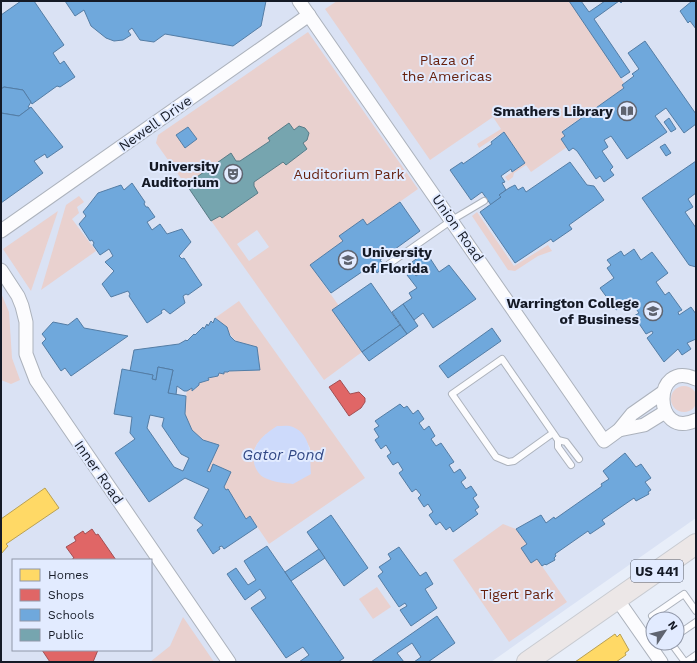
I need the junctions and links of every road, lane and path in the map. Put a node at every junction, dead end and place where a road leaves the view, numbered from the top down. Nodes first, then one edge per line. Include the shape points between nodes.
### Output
1 (299, 1) edge
2 (308, 15) junction
3 (484, 200) dead end
4 (452, 220) junction
5 (1, 231) edge
6 (389, 264) dead end
7 (1, 270) edge
8 (696, 379) edge
9 (662, 393) junction
10 (665, 412) junction
11 (694, 425) edge
12 (620, 430) junction
13 (553, 433) junction
14 (558, 440) junction
15 (579, 459) dead end
16 (571, 465) dead end
17 (696, 544) edge
18 (617, 599) junction
19 (659, 611) edge
20 (696, 611) edge
21 (696, 622) edge
22 (685, 630) edge
23 (645, 638) edge
24 (654, 651) edge
25 (677, 651) edge
26 (696, 655) edge
27 (229, 662) edge
28 (527, 662) edge
29 (661, 662) edge
30 (685, 662) edge

1 - 2 street, Union Road
2 - 4 street, Union Road
2 - 5 street, Newell Drive
3 - 4 lane
4 - 6 lane
4 - 12 street, Union Road via 604,441
7 - 27 street, Inner Road via 22,306 26,322 26,354 36,380
8 - 9 street, Union Road via 689,376 677,377 667,384
9 - 10 street
9 - 12 street, Union Road via 632,414
10 - 11 street via 675,421
10 - 12 street, Union Road via 644,425
13 - 13 lane via 514,461 508,462 496,457 452,394 502,358
13 - 14 lane
14 - 15 lane via 566,442
14 - 16 lane via 558,447
17 - 18 main road, US 441
18 - 23 street
18 - 28 main road, US 441
19 - 20 lane via 684,594
21 - 22 lane
24 - 29 street
25 - 30 lane
26 - 30 lane

